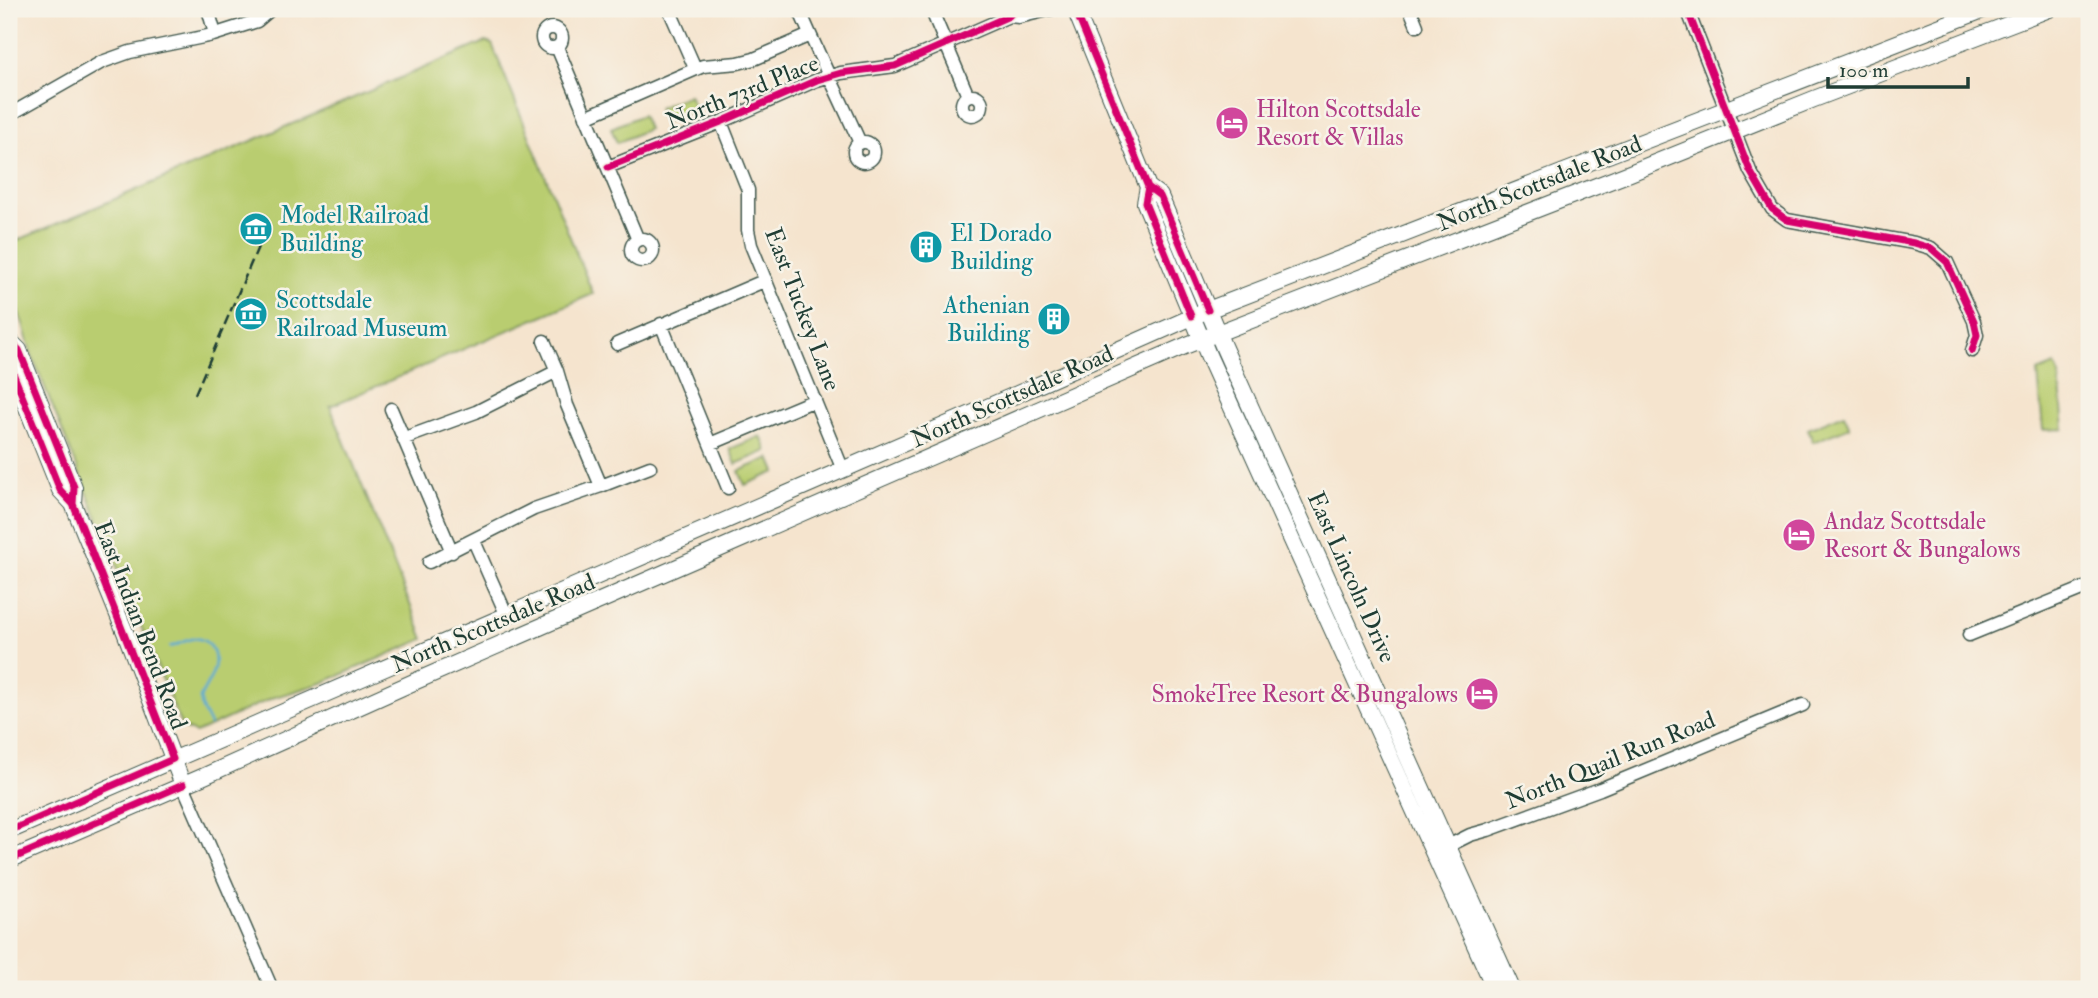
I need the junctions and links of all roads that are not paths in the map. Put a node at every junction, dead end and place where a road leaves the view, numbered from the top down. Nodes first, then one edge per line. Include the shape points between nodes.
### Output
1 (208, 9) edge
2 (271, 9) edge
3 (669, 9) edge
4 (799, 9) edge
5 (931, 9) edge
6 (1052, 9) edge
7 (1075, 9) edge
8 (1410, 9) edge
9 (1686, 9) edge
10 (1985, 9) edge
11 (2049, 9) edge
12 (1012, 13) edge
13 (1417, 26) dead end
14 (215, 34) junction
15 (810, 35) junction
16 (946, 44) junction
17 (557, 47) dead end
18 (695, 68) junction
19 (830, 77) junction
20 (968, 96) dead end
21 (1726, 109) junction
22 (9, 115) edge
23 (586, 117) junction
24 (721, 122) junction
25 (1734, 130) junction
26 (860, 142) dead end
27 (608, 167) junction
28 (1148, 187) junction
29 (638, 240) dead end
30 (765, 279) junction
31 (1208, 310) junction
32 (1191, 316) junction
33 (661, 324) junction
34 (1217, 333) junction
35 (1201, 339) junction
36 (9, 340) edge
37 (544, 341) dead end
38 (617, 344) dead end
39 (1972, 351) dead end
40 (9, 363) edge
41 (556, 372) junction
42 (815, 400) junction
43 (990, 406) junction
44 (391, 409) dead end
45 (999, 426) junction
46 (405, 438) junction
47 (710, 444) junction
48 (650, 467) dead end
49 (909, 467) junction
50 (843, 470) junction
51 (601, 486) junction
52 (728, 488) dead end
53 (73, 504) junction
54 (760, 531) junction
55 (474, 541) junction
56 (452, 552) junction
57 (429, 562) dead end
58 (2089, 586) edge
59 (604, 600) junction
60 (507, 615) junction
61 (1969, 635) dead end
62 (416, 681) junction
63 (1803, 705) dead end
64 (173, 759) junction
65 (183, 785) junction
66 (9, 831) edge
67 (1440, 850) junction
68 (9, 860) edge
69 (272, 989) edge
70 (1495, 989) edge
71 (1512, 989) edge

1 - 14 street
2 - 14 street via 257,22
3 - 18 street
4 - 15 street
5 - 16 street
6 - 12 street, North 73rd Place via 1019,18
7 - 28 main road, East Lincoln Drive
8 - 13 street
9 - 21 street
10 - 21 main road, North Scottsdale Road
11 - 25 main road, North Scottsdale Road
12 - 16 street, North 73rd Place
14 - 22 street via 102,62
15 - 18 street via 754,59
15 - 19 street
16 - 19 street, North 73rd Place via 895,66
16 - 20 street
17 - 23 street
18 - 23 street
19 - 24 street, North 73rd Place
19 - 26 street
21 - 25 street
21 - 31 main road, North Scottsdale Road
23 - 27 street
24 - 27 street, North 73rd Place
24 - 30 street, East Tuckey Lane via 748,190 748,230
25 - 34 main road, North Scottsdale Road
25 - 39 street via 1760,191 1787,220 1924,245 1940,255 1974,321 1977,335
27 - 29 street
28 - 31 main road, East Lincoln Drive via 1160,196
28 - 32 main road, East Lincoln Drive via 1145,203
30 - 33 street
30 - 42 street, East Tuckey Lane
31 - 32 main road, North Scottsdale Road
31 - 34 main road, East Lincoln Drive
32 - 35 main road, East Lincoln Drive
32 - 43 main road, North Scottsdale Road
33 - 38 street
33 - 47 street
34 - 35 main road, North Scottsdale Road
34 - 67 main road, East Lincoln Drive
35 - 45 main road, North Scottsdale Road
35 - 67 main road, East Lincoln Drive
36 - 53 main road, East Indian Bend Road via 19,351 74,487
37 - 41 street
40 - 53 main road, East Indian Bend Road via 60,490
41 - 46 street via 476,412
41 - 51 street
42 - 47 street
42 - 50 street, East Tuckey Lane
43 - 45 main road
43 - 50 main road, North Scottsdale Road
44 - 46 street
45 - 49 main road, North Scottsdale Road
46 - 56 street
47 - 52 street
48 - 51 street
49 - 50 main road via 861,474
49 - 54 main road, North Scottsdale Road
50 - 54 main road via 833,488 784,510
50 - 60 main road, North Scottsdale Road
51 - 55 street via 534,509
53 - 64 main road, East Indian Bend Road
54 - 59 main road, North Scottsdale Road
55 - 56 street
55 - 60 street
56 - 57 street
58 - 61 street
59 - 60 main road via 576,600 530,620
59 - 62 main road, North Scottsdale Road
60 - 62 main road via 495,636 444,659
60 - 64 main road, North Scottsdale Road
62 - 65 main road, North Scottsdale Road
63 - 67 street, North Quail Run Road
64 - 65 main road, East Indian Bend Road
64 - 66 main road, North Scottsdale Road
65 - 68 main road, North Scottsdale Road
65 - 69 street, East Indian Bend Road
67 - 70 main road, East Lincoln Drive
67 - 71 main road, East Lincoln Drive

